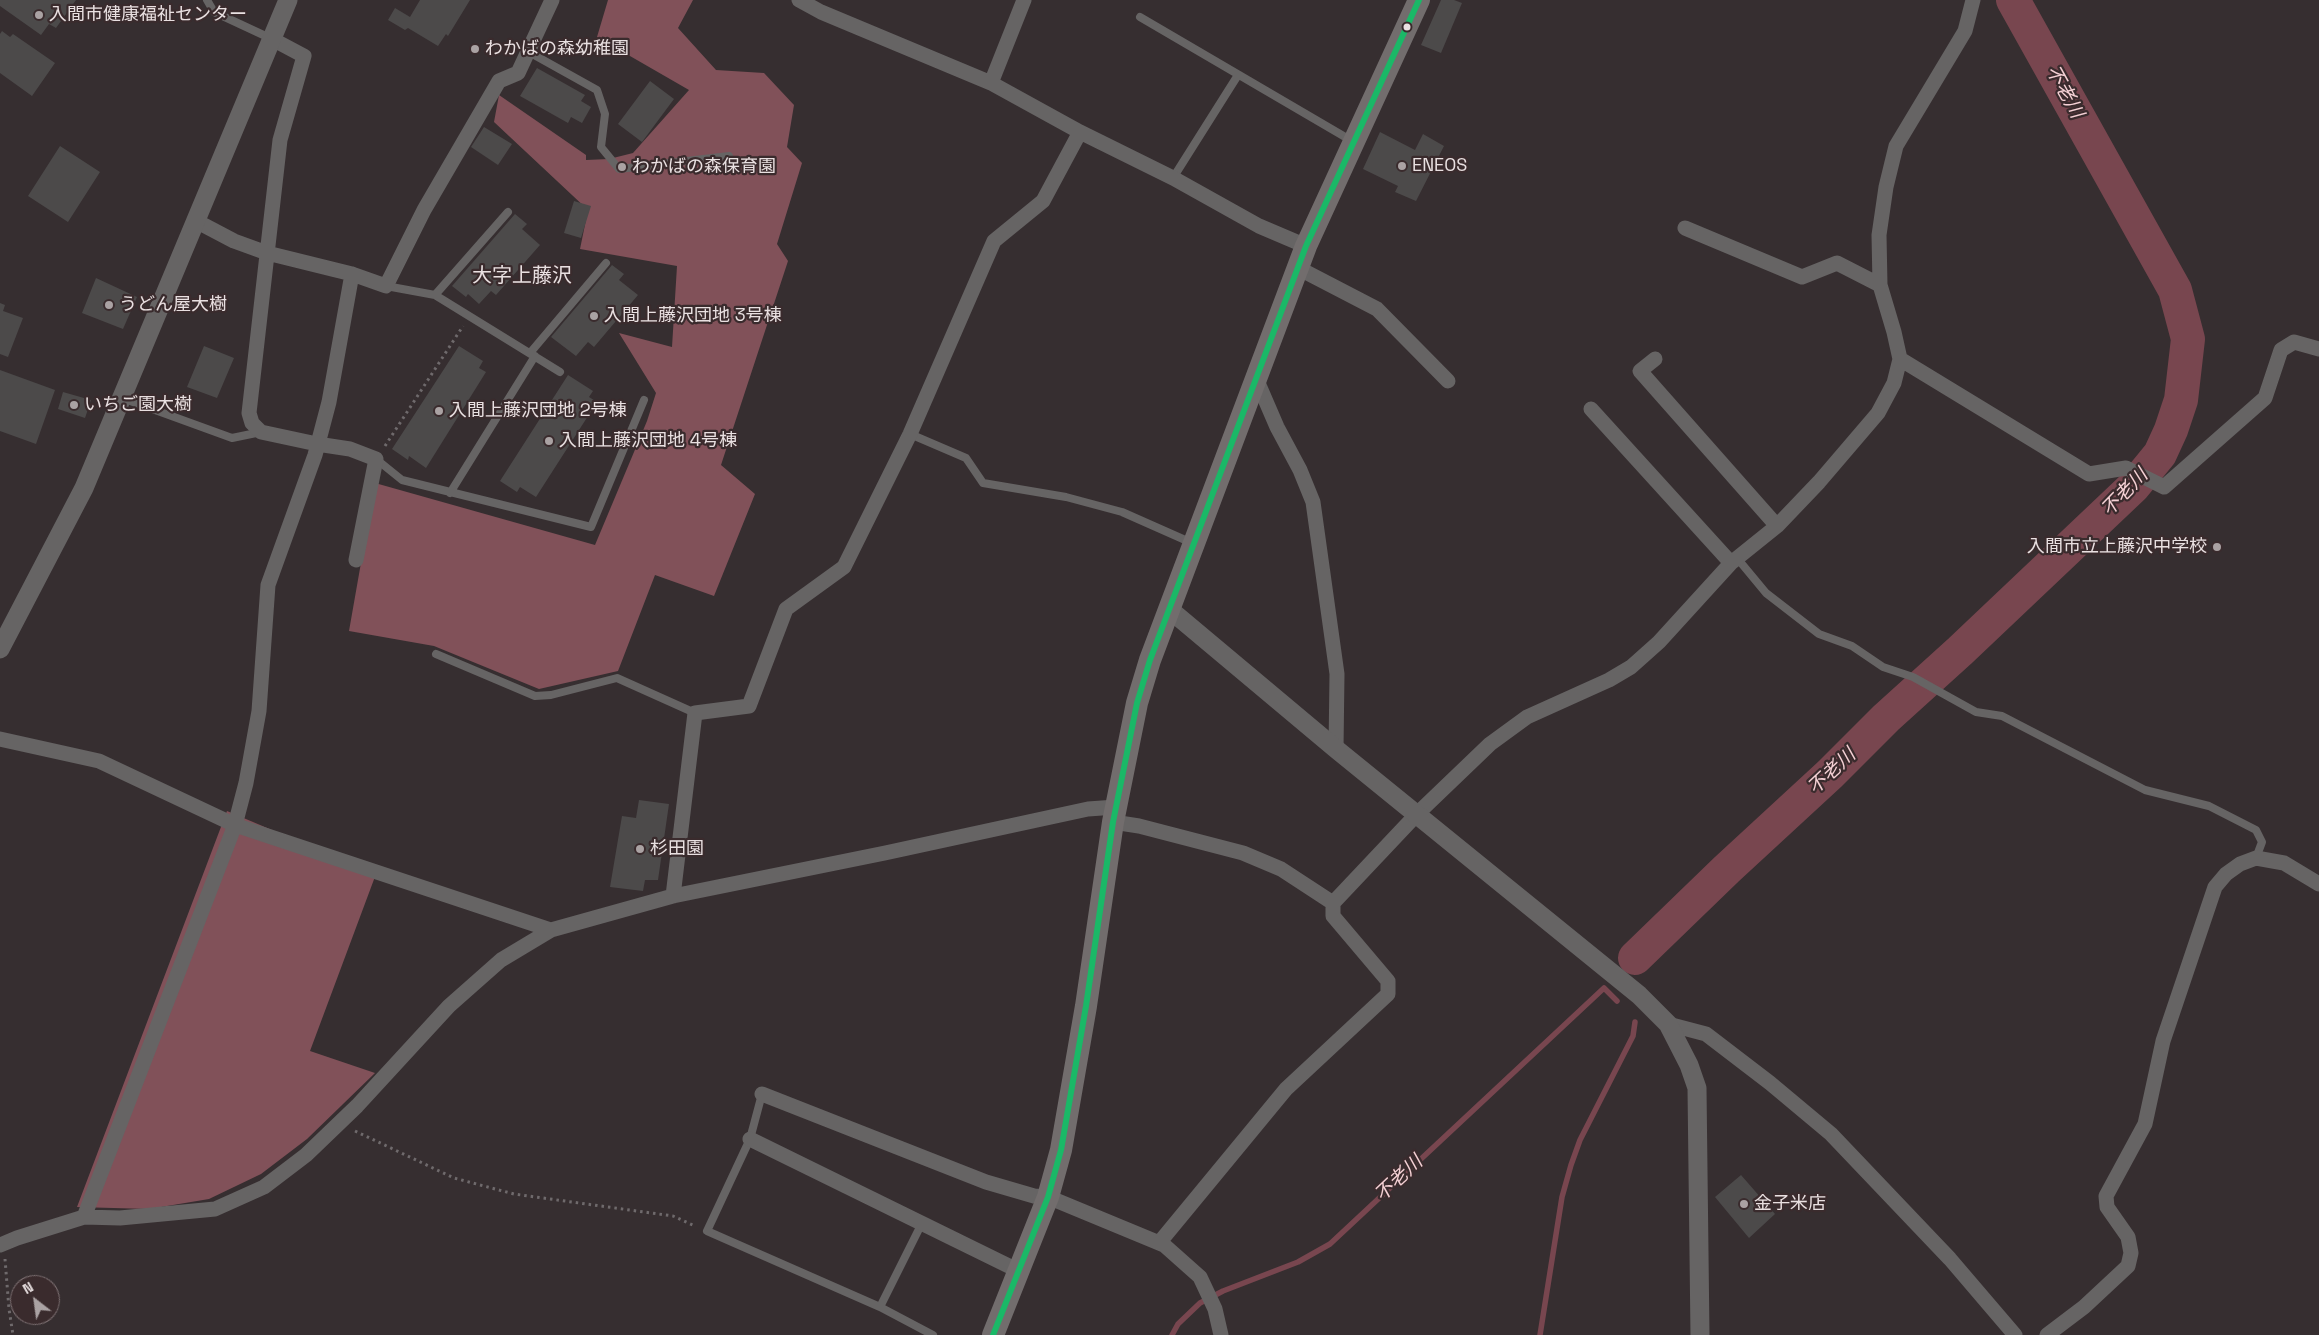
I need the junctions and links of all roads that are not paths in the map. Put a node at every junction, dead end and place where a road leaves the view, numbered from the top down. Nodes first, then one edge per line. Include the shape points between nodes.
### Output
1 (207, 0) edge
2 (288, 0) edge
3 (552, 0) edge
4 (799, 0) edge
5 (1024, 0) edge
6 (1419, 0) edge
7 (1973, 0) edge
8 (1140, 17) dead end
9 (272, 39) junction
10 (527, 51) junction
11 (1238, 75) junction
12 (991, 83) junction
13 (1080, 132) junction
14 (1353, 141) junction
15 (729, 156) dead end
16 (1173, 178) junction
17 (508, 212) dead end
18 (196, 221) junction
19 (1685, 228) dead end
20 (1306, 246) junction
21 (267, 253) junction
22 (606, 263) dead end
23 (1298, 268) junction
24 (352, 274) junction
25 (1880, 285) junction
26 (386, 286) junction
27 (435, 295) junction
28 (2319, 349) edge
29 (533, 354) junction
30 (1655, 358) dead end
31 (1900, 359) junction
32 (560, 372) dead end
33 (1255, 376) junction
34 (1448, 381) dead end
35 (122, 398) junction
36 (644, 400) dead end
37 (1591, 410) dead end
38 (261, 432) junction
39 (910, 434) junction
40 (318, 444) junction
41 (376, 459) junction
42 (450, 493) junction
43 (1777, 526) junction
44 (1192, 544) junction
45 (356, 560) dead end
46 (1734, 561) junction
47 (1169, 609) junction
48 (0, 649) edge
49 (436, 654) dead end
50 (695, 713) junction
51 (0, 739) edge
52 (1336, 749) junction
53 (1416, 814) junction
54 (1115, 815) junction
55 (235, 825) junction
56 (2256, 858) junction
57 (2319, 884) edge
58 (673, 896) junction
59 (1332, 903) junction
60 (551, 930) junction
61 (1668, 1024) junction
62 (762, 1094) joint
63 (750, 1139) junction
64 (1048, 1197) junction
65 (84, 1217) junction
66 (922, 1223) junction
67 (1159, 1243) junction
68 (2, 1244) edge
69 (1019, 1271) junction
70 (880, 1307) junction
71 (933, 1335) edge
72 (994, 1335) edge
73 (1221, 1335) edge
74 (1700, 1335) edge
75 (2015, 1335) edge
76 (2047, 1335) edge

1 - 9 lane via 214,12
2 - 9 street
3 - 10 street
4 - 12 street via 820,12
5 - 12 street
6 - 14 main road
7 - 25 street via 1965,31 1896,146 1879,235
8 - 11 lane
9 - 18 street
9 - 21 street via 304,56 280,140
10 - 15 lane via 596,90 605,114 601,147 619,169
10 - 26 street via 518,73 499,80 424,210
11 - 14 lane
11 - 16 lane
12 - 13 street
13 - 16 street
13 - 39 street via 1043,201 994,242
14 - 20 main road
16 - 20 street via 1259,226
17 - 27 lane
18 - 21 street via 234,241
18 - 35 street
19 - 25 street via 1802,277 1837,263
20 - 23 main road
21 - 24 street
21 - 38 street via 248,413
22 - 29 lane
23 - 33 main road
23 - 34 street via 1377,309
24 - 26 street
24 - 40 street via 329,402
25 - 31 street
26 - 27 lane
27 - 29 lane
28 - 31 street via 2294,342 2281,350 2265,398 2164,487 2126,468 2089,474
29 - 32 lane
29 - 42 lane
30 - 43 street via 1640,371
31 - 43 street via 1894,383 1878,413
33 - 44 main road
33 - 52 street via 1314,502 1337,674
35 - 38 lane via 232,438
35 - 48 street via 84,488
36 - 42 lane via 591,527
37 - 46 street
38 - 40 street
39 - 44 lane via 966,458 983,484 1066,497 1122,512
39 - 50 street via 844,567 786,609 749,706
40 - 41 street via 350,448
40 - 55 street via 268,585 259,711
41 - 42 lane via 402,480
41 - 45 street
43 - 46 street
44 - 47 main road
46 - 53 street via 1659,642 1631,667 1527,717 1507,730
46 - 56 lane via 1766,592 1819,634 1852,646 1883,667 1913,676 1976,712 2002,716 2145,790 2209,806 2256,830 2262,842
47 - 52 street
47 - 54 main road via 1137,703
49 - 50 lane via 535,696 617,678
50 - 58 street
51 - 55 street via 99,761
52 - 53 street
53 - 59 street
53 - 61 street
54 - 58 street via 1088,809
54 - 59 street via 1139,826 1243,853 1281,869
54 - 64 main road via 1070,1104
55 - 60 street
55 - 65 street
56 - 57 street via 2284,863
56 - 76 street via 2240,864 2215,887 2163,1041 2145,1124 2106,1196 2107,1207 2128,1237 2132,1253 2128,1266 2084,1307
58 - 60 street
59 - 67 street via 1333,916 1388,981 1388,994 1286,1089
60 - 65 street via 502,960 449,1006 338,1124 306,1155 264,1187 215,1209 120,1218
61 - 74 street via 1697,1088
61 - 75 street via 1706,1034 1831,1134 1950,1259
62 - 63 lane
62 - 64 street via 986,1182
63 - 66 street
63 - 70 lane via 707,1231
64 - 67 street
64 - 69 main road
65 - 68 street
66 - 69 street
66 - 70 lane
67 - 73 street via 1200,1277 1215,1309
69 - 72 main road
70 - 71 lane

